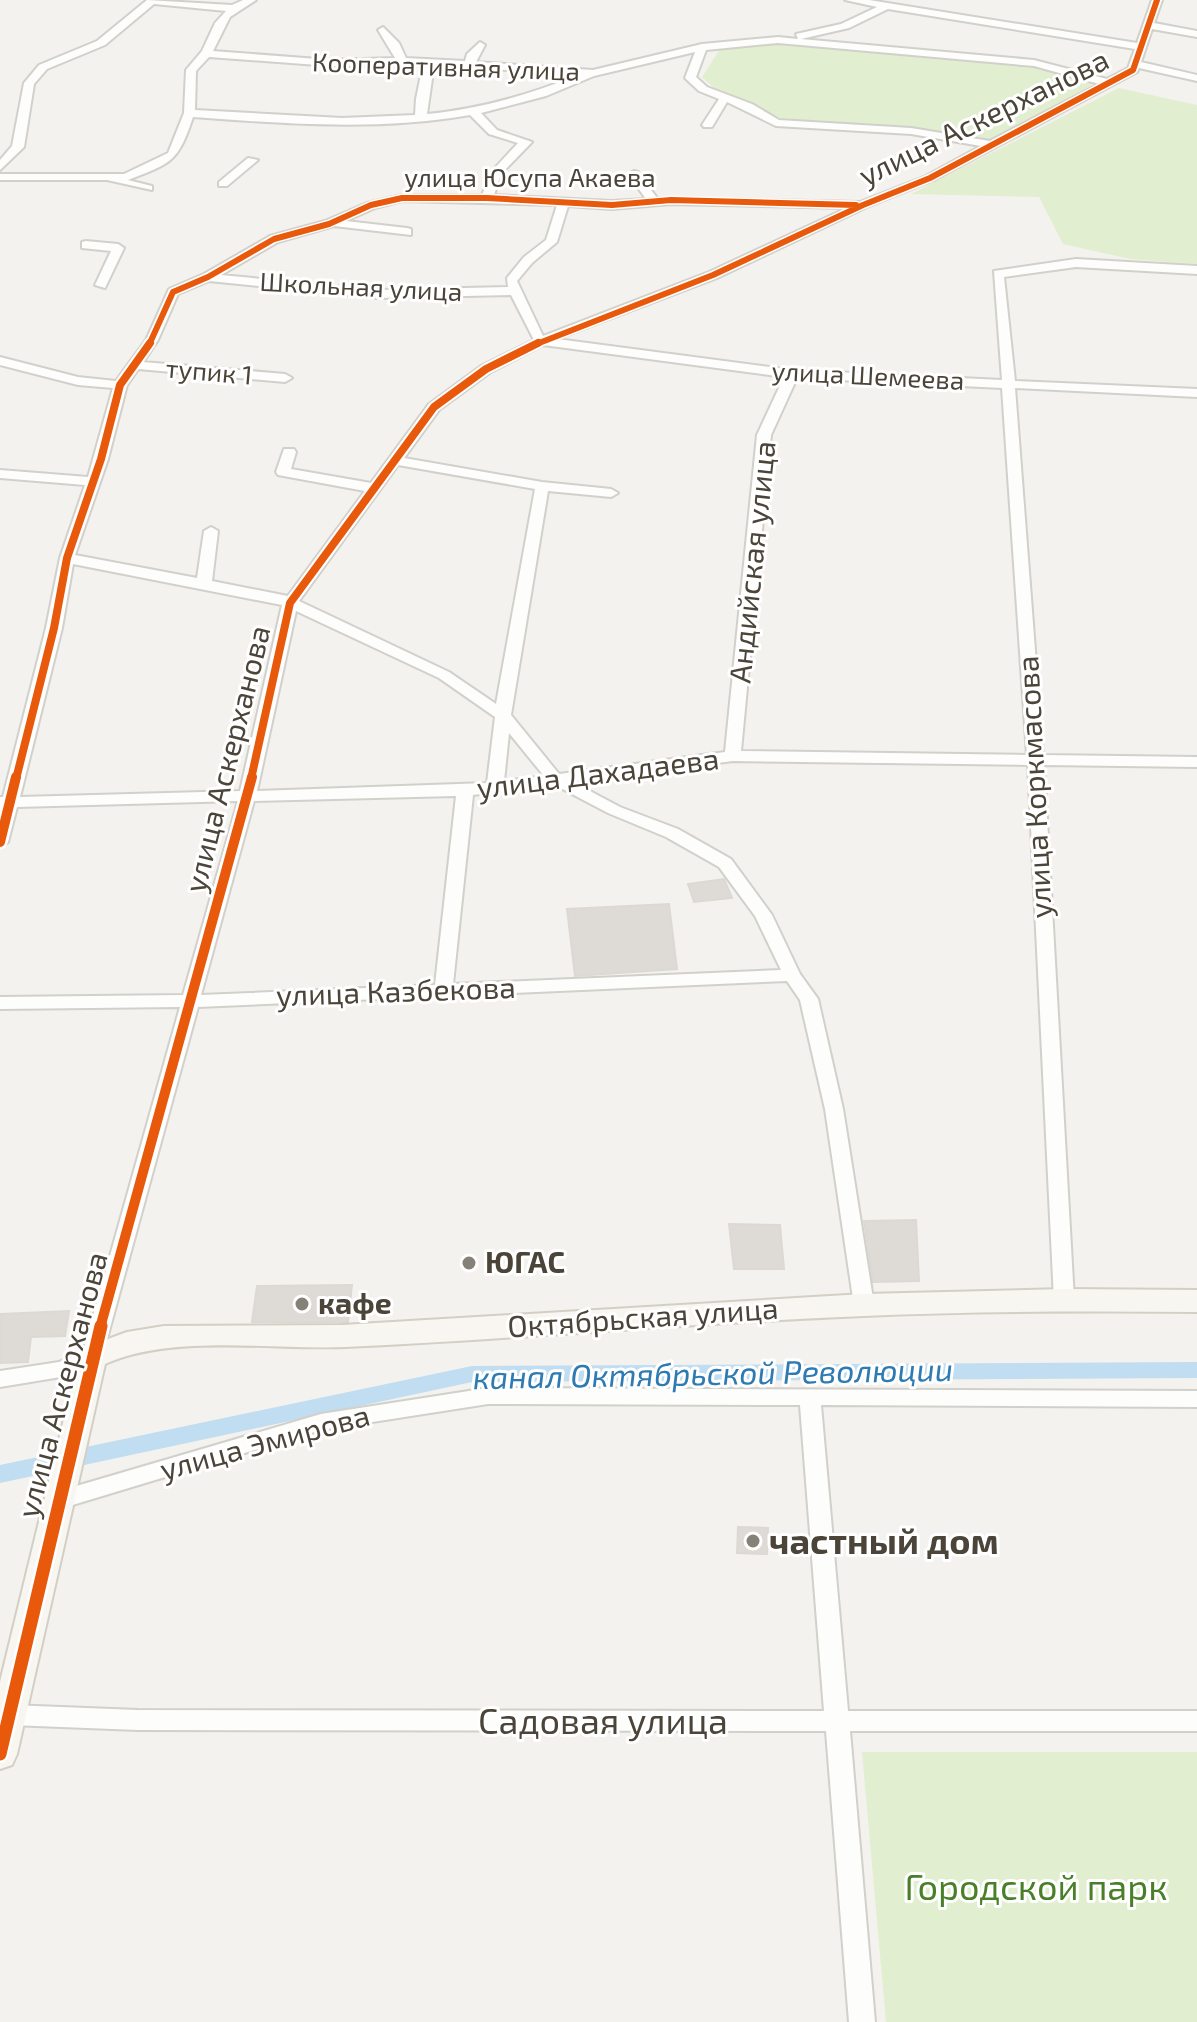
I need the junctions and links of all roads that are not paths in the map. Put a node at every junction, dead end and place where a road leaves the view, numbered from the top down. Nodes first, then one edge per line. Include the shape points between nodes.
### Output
1 (156, 0) edge
2 (251, 0) edge
3 (856, 0) edge
4 (1157, 0) edge
5 (886, 6) junction
6 (231, 8) junction
7 (1148, 25) junction
8 (383, 30) dead end
9 (1197, 34) edge
10 (778, 40) junction
11 (480, 45) dead end
12 (702, 47) junction
13 (1143, 47) junction
14 (209, 54) junction
15 (402, 62) junction
16 (429, 62) junction
17 (1136, 64) junction
18 (470, 65) junction
19 (593, 73) junction
20 (1197, 78) edge
21 (1108, 83) junction
22 (725, 97) junction
23 (474, 112) junction
24 (189, 113) junction
25 (421, 116) junction
26 (708, 125) dead end
27 (992, 145) junction
28 (252, 160) dead end
29 (2, 162) edge
30 (634, 174) dead end
31 (0, 177) edge
32 (110, 178) junction
33 (223, 184) dead end
34 (148, 188) dead end
35 (487, 198) junction
36 (564, 201) junction
37 (654, 202) junction
38 (863, 205) junction
39 (333, 223) junction
40 (407, 232) dead end
41 (86, 245) dead end
42 (1197, 270) edge
43 (208, 277) junction
44 (101, 285) dead end
45 (515, 291) junction
46 (541, 341) junction
47 (0, 361) edge
48 (134, 365) junction
49 (792, 374) junction
50 (285, 378) dead end
51 (1009, 384) junction
52 (120, 385) junction
53 (1197, 393) edge
54 (289, 452) dead end
55 (393, 460) junction
56 (0, 474) edge
57 (93, 482) junction
58 (542, 486) junction
59 (373, 488) junction
60 (611, 493) dead end
61 (211, 531) dead end
62 (67, 558) junction
63 (204, 584) junction
64 (290, 603) junction
65 (502, 715) junction
66 (733, 756) junction
67 (1035, 758) junction
68 (1197, 762) edge
69 (555, 779) junction
70 (495, 788) junction
71 (465, 791) junction
72 (247, 798) junction
73 (5, 801) edge
74 (0, 842) edge
75 (792, 975) junction
76 (443, 990) junction
77 (192, 1001) junction
78 (0, 1003) edge
79 (1064, 1300) junction
80 (1197, 1301) edge
81 (864, 1305) junction
82 (92, 1357) junction
83 (0, 1379) edge
84 (810, 1397) junction
85 (1197, 1399) edge
86 (59, 1491) junction
87 (10, 1715) junction
88 (837, 1721) junction
89 (1197, 1721) edge
90 (0, 1754) edge
91 (862, 2022) edge

1 - 6 street
1 - 29 street via 101,43 43,67 29,83 18,147
2 - 6 street
3 - 5 street
4 - 7 street, улица Аскерханова
5 - 10 street via 870,18 830,32
5 - 13 street via 950,12
6 - 14 street via 216,28
7 - 9 street
7 - 13 street, улица Аскерханова
8 - 15 street
10 - 12 street, Кооперативная улица
10 - 21 street, Кооперативная улица via 1034,63
11 - 18 street
12 - 19 street, Кооперативная улица
12 - 22 street via 690,78
13 - 17 street, улица Аскерханова
14 - 15 street, Кооперативная улица
14 - 24 street via 191,70
15 - 16 street, Кооперативная улица
16 - 18 street, Кооперативная улица
16 - 25 street
17 - 20 street
17 - 21 street, улица Аскерханова
18 - 19 street, Кооперативная улица
19 - 23 street via 549,94
21 - 27 street, улица Аскерханова
22 - 26 street
22 - 27 street via 776,123 911,131
23 - 25 street
23 - 35 street via 493,132 526,142 496,173
24 - 25 street via 318,123 377,123
24 - 32 street via 172,155 126,177
27 - 38 street, улица Аскерханова
28 - 33 street
30 - 37 street
31 - 32 street
32 - 34 street
35 - 36 street, улица Юсупа Акаева
35 - 39 street, улица Юсупа Акаева via 402,198
36 - 37 street, улица Юсупа Акаева
36 - 45 street via 551,242 511,281
37 - 38 street, улица Юсупа Акаева
38 - 46 street, улица Аскерханова via 713,275
39 - 40 street
39 - 43 street, улица Юсупа Акаева via 274,239
41 - 44 street via 118,248
42 - 51 street, улица Коркмасова via 1076,263 998,274
43 - 45 street, Школьная улица via 378,294
43 - 48 street, улица Юсупа Акаева via 173,292 152,340
45 - 46 street
46 - 49 street, улица Шемеева
46 - 55 street, улица Аскерханова via 486,369 434,407
47 - 52 street via 78,381
48 - 50 street, тупик 1
48 - 52 street, улица Юсупа Акаева
49 - 51 street, улица Шемеева
49 - 66 street, Андийская улица via 764,435
51 - 53 street, улица Шемеева
51 - 67 street, улица Коркмасова
52 - 57 street, улица Юсупа Акаева
54 - 59 street via 283,472
55 - 58 street
55 - 59 street, улица Аскерханова
56 - 57 street
57 - 62 street, улица Юсупа Акаева
58 - 60 street
58 - 65 street
59 - 64 street, улица Аскерханова
61 - 63 street
62 - 63 street
62 - 73 street, улица Юсупа Акаева via 54,628
63 - 64 street
64 - 65 street via 444,675
64 - 72 street, улица Аскерханова
65 - 69 street
65 - 70 street
66 - 67 street, улица Дахадаева
66 - 69 street, улица Дахадаева
67 - 68 street, улица Дахадаева
67 - 79 street, улица Коркмасова
69 - 70 street, улица Дахадаева
69 - 75 street via 725,863 763,915
70 - 71 street, улица Дахадаева
71 - 72 street, улица Дахадаева
71 - 76 street
72 - 73 street, улица Дахадаева
72 - 77 street, улица Аскерханова
73 - 74 street, улица Юсупа Акаева
75 - 76 street, улица Казбекова
75 - 81 street via 809,999 819,1033
76 - 77 street, улица Казбекова
77 - 78 street, улица Казбекова
77 - 82 street, улица Аскерханова
79 - 80 street, Октябрьская улица
79 - 81 street, Октябрьская улица
81 - 82 street, Октябрьская улица via 342,1336 164,1337 139,1339
82 - 83 street via 61,1369
82 - 86 street, улица Аскерханова
84 - 85 street, улица Эмирова
84 - 86 street, улица Эмирова via 488,1396 321,1422
84 - 88 street
86 - 87 street, улица Аскерханова
87 - 88 street, Садовая улица via 138,1720
87 - 90 street, улица Аскерханова
88 - 89 street, Садовая улица
88 - 91 street

